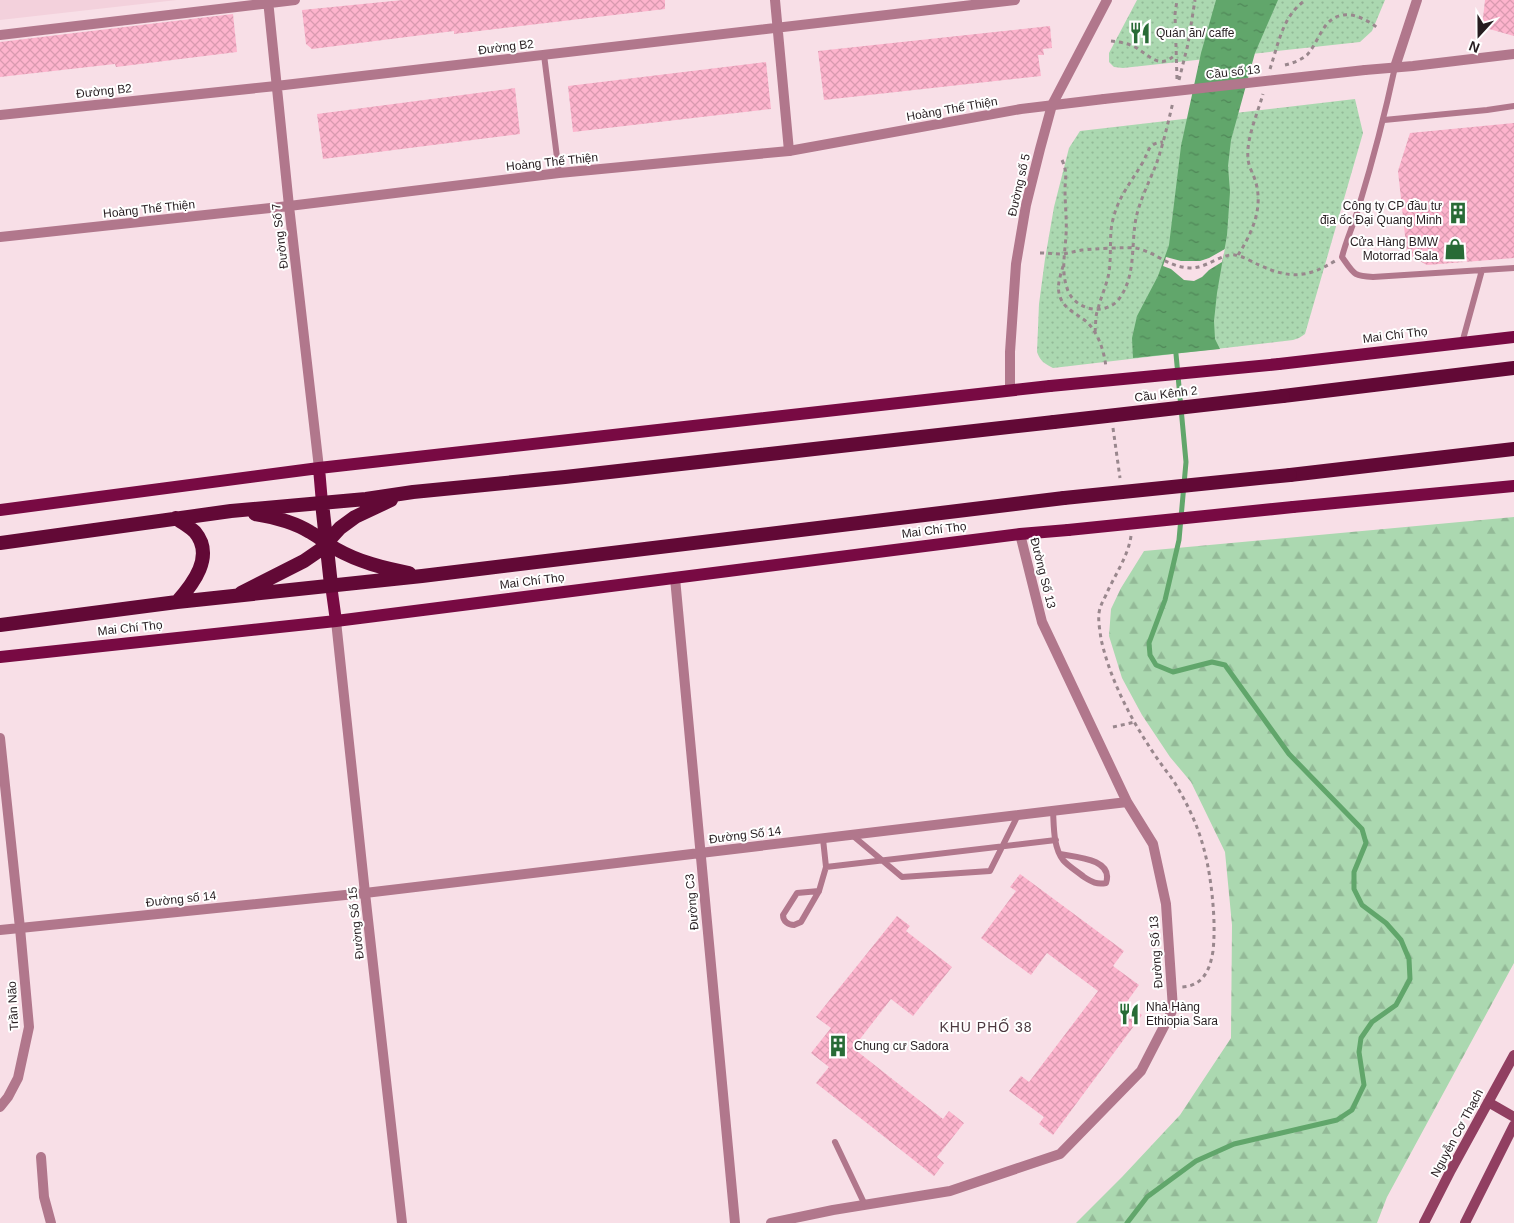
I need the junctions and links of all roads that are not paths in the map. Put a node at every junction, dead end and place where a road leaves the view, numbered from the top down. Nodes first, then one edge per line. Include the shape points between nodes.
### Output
1 (295, 0) edge
2 (775, 0) edge
3 (1015, 0) edge
4 (1107, 0) edge
5 (1417, 0) edge
6 (268, 1) edge
7 (1002, 1) edge
8 (777, 27) junction
9 (0, 35) edge
10 (1514, 54) edge
11 (544, 55) junction
12 (1395, 67) junction
13 (276, 86) junction
14 (1104, 99) joint
15 (1052, 105) junction
16 (1514, 106) edge
17 (0, 115) edge
18 (1384, 120) junction
19 (789, 151) junction
20 (559, 173) junction
21 (289, 206) junction
22 (0, 237) edge
23 (1514, 268) edge
24 (1482, 270) junction
25 (1514, 336) edge
26 (1462, 342) junction
27 (1279, 364) joint
28 (1514, 368) edge
29 (1010, 391) junction
30 (1514, 449) edge
31 (319, 468) junction
32 (1514, 486) edge
33 (413, 492) junction
34 (322, 503) junction
35 (0, 510) edge
36 (231, 511) junction
37 (176, 518) junction
38 (1020, 534) junction
39 (0, 543) edge
40 (326, 543) junction
41 (422, 576) junction
42 (675, 578) junction
43 (331, 585) junction
44 (233, 597) junction
45 (178, 602) junction
46 (336, 621) junction
47 (0, 625) edge
48 (0, 657) edge
49 (0, 738) edge
50 (1126, 802) junction
51 (1053, 811) junction
52 (1018, 815) junction
53 (852, 835) junction
54 (823, 838) junction
55 (1056, 840) junction
56 (1003, 846) junction
57 (700, 853) junction
58 (1060, 854) junction
59 (882, 860) junction
60 (826, 867) junction
61 (819, 891) junction
62 (365, 893) junction
63 (20, 928) junction
64 (0, 930) edge
65 (1514, 1055) edge
66 (1488, 1102) junction
67 (0, 1107) edge
68 (1514, 1117) edge
69 (1514, 1125) edge
70 (835, 1142) dead end
71 (41, 1157) dead end
72 (865, 1205) junction
73 (51, 1223) edge
74 (402, 1223) edge
75 (735, 1223) edge
76 (771, 1223) edge
77 (1424, 1223) edge
78 (1465, 1223) edge

1 - 6 street
2 - 8 street
3 - 7 street, Đường B2
4 - 15 street, Đường số 5
5 - 12 street
6 - 9 street
6 - 13 street, Đường Số 7
7 - 8 street, Đường B2
8 - 11 street, Đường B2
8 - 19 street
10 - 12 street
11 - 13 street, Đường B2
11 - 20 lane
12 - 14 street, Cầu số 13, bridge
12 - 18 lane
13 - 17 street, Đường B2
13 - 21 street, Đường Số 7
14 - 15 street, Hoàng Thế Thiện
15 - 19 street, Hoàng Thế Thiện
15 - 29 street, Đường số 5 via 1026,205 1016,264
16 - 18 lane
18 - 24 lane via 1342,257 1358,276
19 - 20 street, Hoàng Thế Thiện
20 - 21 street, Hoàng Thế Thiện
21 - 22 street, Hoàng Thế Thiện
21 - 31 street, Đường Số 7
23 - 24 lane
24 - 26 lane
25 - 26 main road, Mai Chí Thọ
26 - 27 main road, Mai Chí Thọ
27 - 29 main road, Cầu Kênh 2, bridge
28 - 33 highway, Cầu Kênh 2, bridge
29 - 31 main road
30 - 41 highway, Mai Chí Thọ, bridge via 1064,498
31 - 34 main road
31 - 35 main road
32 - 38 main road, Mai Chí Thọ, bridge
33 - 34 highway
33 - 40 highway via 355,517
34 - 36 highway
34 - 40 highway
36 - 37 highway
36 - 40 highway via 282,520 310,531
37 - 39 highway
37 - 45 highway via 195,532 202,545 202,564 194,583
38 - 42 main road, Mai Chí Thọ
38 - 50 street, Đường Số 13 via 1042,622
40 - 41 highway via 360,560
40 - 43 highway
40 - 44 highway via 304,561
41 - 43 highway, Mai Chí Thọ
42 - 46 main road, Mai Chí Thọ
42 - 57 street, Đường C3
43 - 44 highway, Mai Chí Thọ
43 - 46 main road
44 - 45 highway, Mai Chí Thọ
45 - 47 highway, Mai Chí Thọ
46 - 48 main road, Mai Chí Thọ
46 - 62 street, Đường Số 15
49 - 63 street, Trần Não
50 - 51 street, Đường Số 14
50 - 72 street, Đường Số 13 via 1153,844 1166,904 1173,1008 1140,1071 1060,1154 950,1191
51 - 52 street, Đường Số 14
51 - 55 lane
52 - 53 street, Đường Số 14
52 - 56 lane
53 - 54 street, Đường Số 14
53 - 59 lane
54 - 57 street, Đường Số 14
54 - 60 lane
55 - 56 lane
55 - 58 lane
56 - 59 lane
56 - 59 lane via 990,870 902,877
57 - 62 street, Đường Số 14
57 - 75 street, Đường C3
58 - 58 lane via 1064,861 1092,882 1106,883 1107,872 1097,862
59 - 60 lane
60 - 61 lane
61 - 61 lane via 801,922 787,923 783,915 797,892
62 - 63 street, Đường số 14
62 - 74 street, Đường Số 15
63 - 64 street, Đường số 14
63 - 67 street, Trần Não via 29,1027 18,1078
65 - 66 main road, Nguyễn Cơ Thạch
66 - 68 main road
66 - 77 main road, Nguyễn Cơ Thạch
69 - 78 main road
70 - 72 lane
71 - 73 street via 44,1197
72 - 76 street, Đường Số 13

